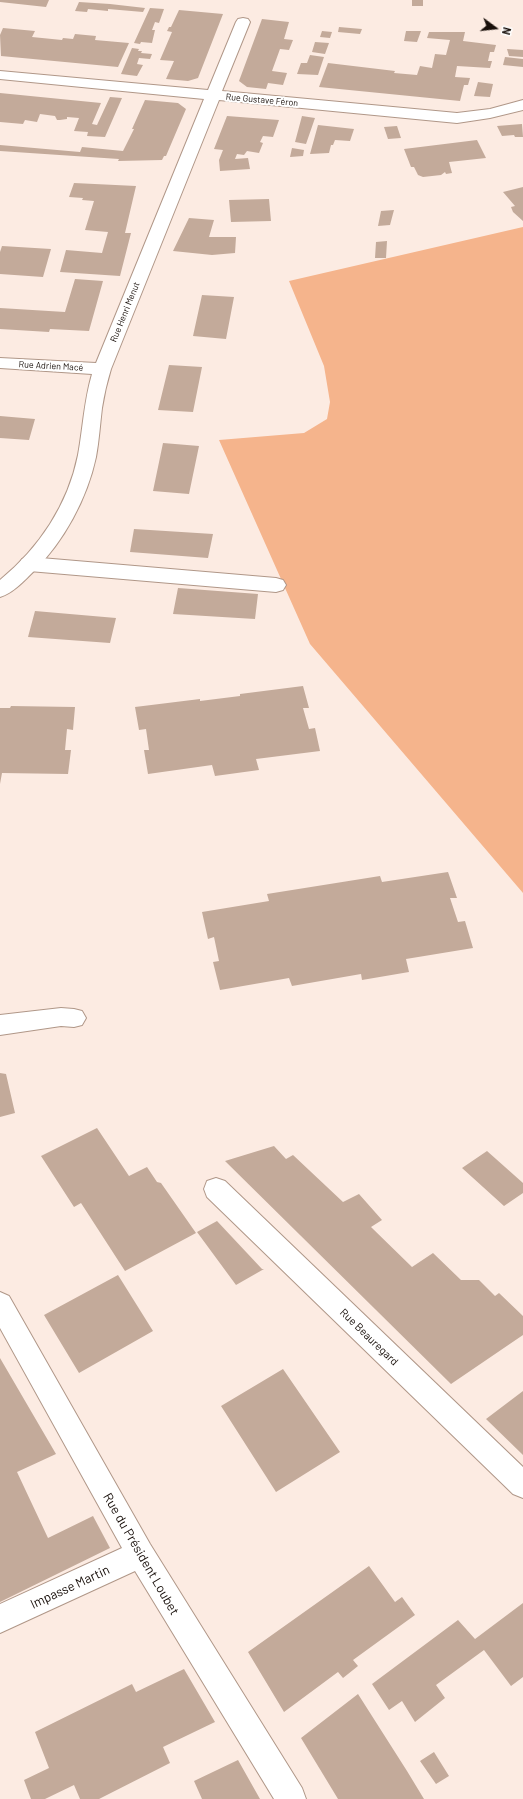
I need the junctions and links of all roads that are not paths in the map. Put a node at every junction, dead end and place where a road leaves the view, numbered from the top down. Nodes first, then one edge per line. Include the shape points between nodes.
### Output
1 (243, 22) dead end
2 (0, 75) edge
3 (212, 95) junction
4 (523, 104) edge
5 (0, 363) edge
6 (102, 369) junction
7 (29, 564) junction
8 (276, 585) dead end
9 (0, 590) edge
10 (74, 1018) dead end
11 (0, 1025) edge
12 (216, 1189) dead end
13 (0, 1304) edge
14 (523, 1485) edge
15 (140, 1554) junction
16 (0, 1619) edge
17 (291, 1799) edge

1 - 3 street, Rue Henri Menut
2 - 3 street, Rue Gustave Féron
3 - 4 street, Rue Gustave Féron via 457,118 483,116
3 - 6 street, Rue Henri Menut
5 - 6 street, Rue Adrien Macé
6 - 7 street, Rue Henri Menut via 94,401 87,455 77,492 42,552
7 - 8 street
7 - 9 street, Rue Henri Menut
10 - 11 street via 61,1017
12 - 14 street, Rue Beauregard
13 - 15 street, Rue du Président Loubet
15 - 16 street, Impasse Martin
15 - 17 street, Rue du Président Loubet

